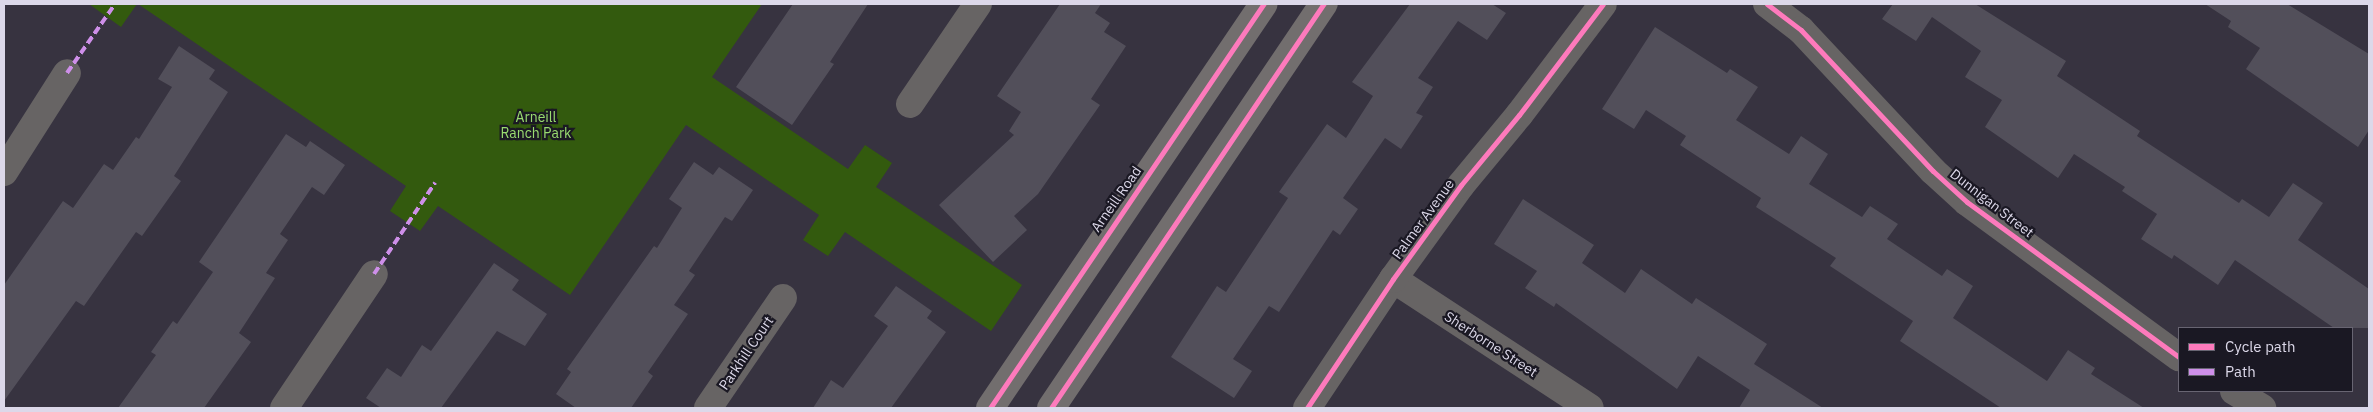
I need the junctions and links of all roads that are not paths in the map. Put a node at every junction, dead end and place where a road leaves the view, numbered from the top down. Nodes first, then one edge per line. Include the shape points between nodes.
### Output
1 (978, 4) edge
2 (1264, 4) edge
3 (1324, 4) edge
4 (1603, 4) edge
5 (1767, 4) edge
6 (68, 73) dead end
7 (910, 104) dead end
8 (4, 172) edge
9 (374, 274) dead end
10 (1393, 279) junction
11 (783, 298) dead end
12 (2178, 356) edge
13 (2236, 392) edge
14 (284, 408) edge
15 (708, 408) edge
16 (990, 408) edge
17 (1051, 408) edge
18 (1307, 408) edge
19 (1590, 408) edge
20 (2262, 408) edge

1 - 7 street
2 - 16 main road, Arneill Road
3 - 17 main road
4 - 10 street, Palmer Avenue via 1520,115 1461,185
5 - 12 street, Dunnigan Street via 1801,30 1967,202
6 - 8 street
9 - 14 street
10 - 18 street, Palmer Avenue
10 - 19 street, Sherborne Street
11 - 15 street, Parkhill Court
13 - 20 street

